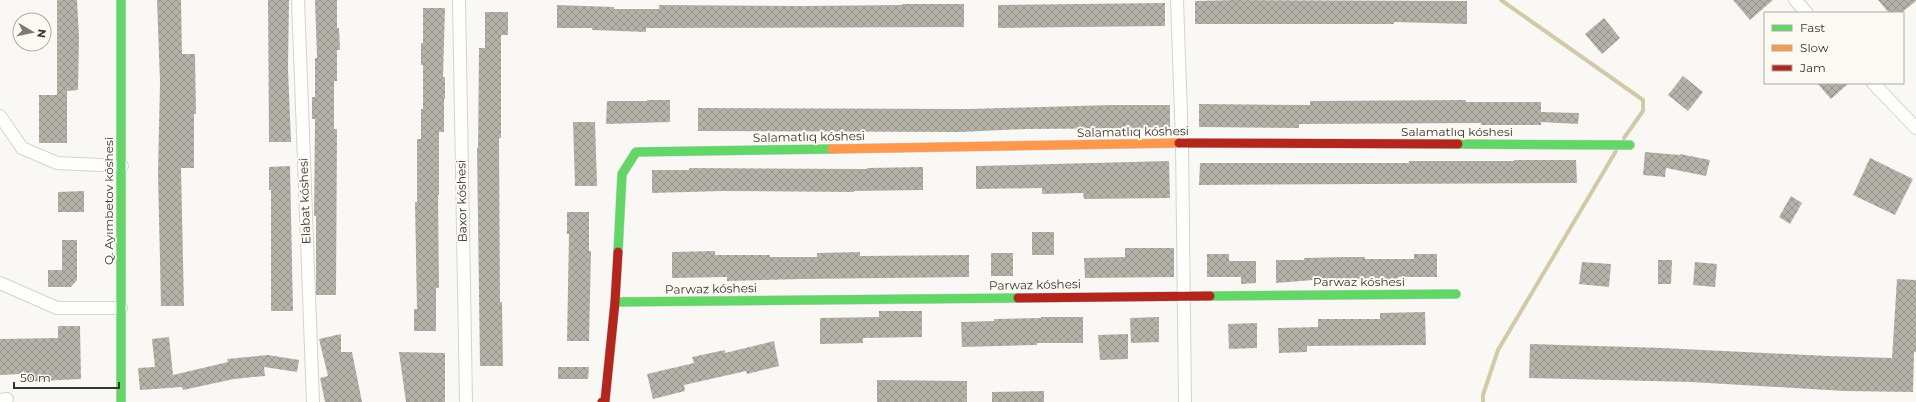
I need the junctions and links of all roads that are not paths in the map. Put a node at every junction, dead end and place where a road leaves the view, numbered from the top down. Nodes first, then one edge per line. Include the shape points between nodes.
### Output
1 (121, 0) edge
2 (298, 0) edge
3 (459, 0) edge
4 (1177, 0) edge
5 (1795, 0) edge
6 (1806, 12) edge
7 (1874, 84) edge
8 (0, 116) edge
9 (1916, 128) edge
10 (1182, 143) junction
11 (1630, 145) dead end
12 (122, 166) junction
13 (0, 283) edge
14 (1456, 294) dead end
15 (1183, 296) junction
16 (615, 302) junction
17 (121, 308) junction
18 (120, 402) edge
19 (313, 402) edge
20 (466, 402) edge
21 (602, 402) edge
22 (1184, 402) edge

1 - 12 street, Q. Ayımbetov kóshesi
2 - 19 street, Elabat kóshesi
3 - 20 street, Baxor kóshesi
4 - 10 street
5 - 6 street
7 - 9 street
8 - 12 street via 22,148 57,163
10 - 11 street, Salamatlıq kóshesi
10 - 15 street
10 - 16 street, Salamatlıq kóshesi via 636,152 622,174
12 - 17 street, Q. Ayımbetov kóshesi
13 - 17 street via 57,308
14 - 15 street, Parwaz kóshesi
15 - 16 street, Parwaz kóshesi
15 - 22 street
16 - 21 street via 605,401
17 - 18 street, Q. Ayımbetov kóshesi

